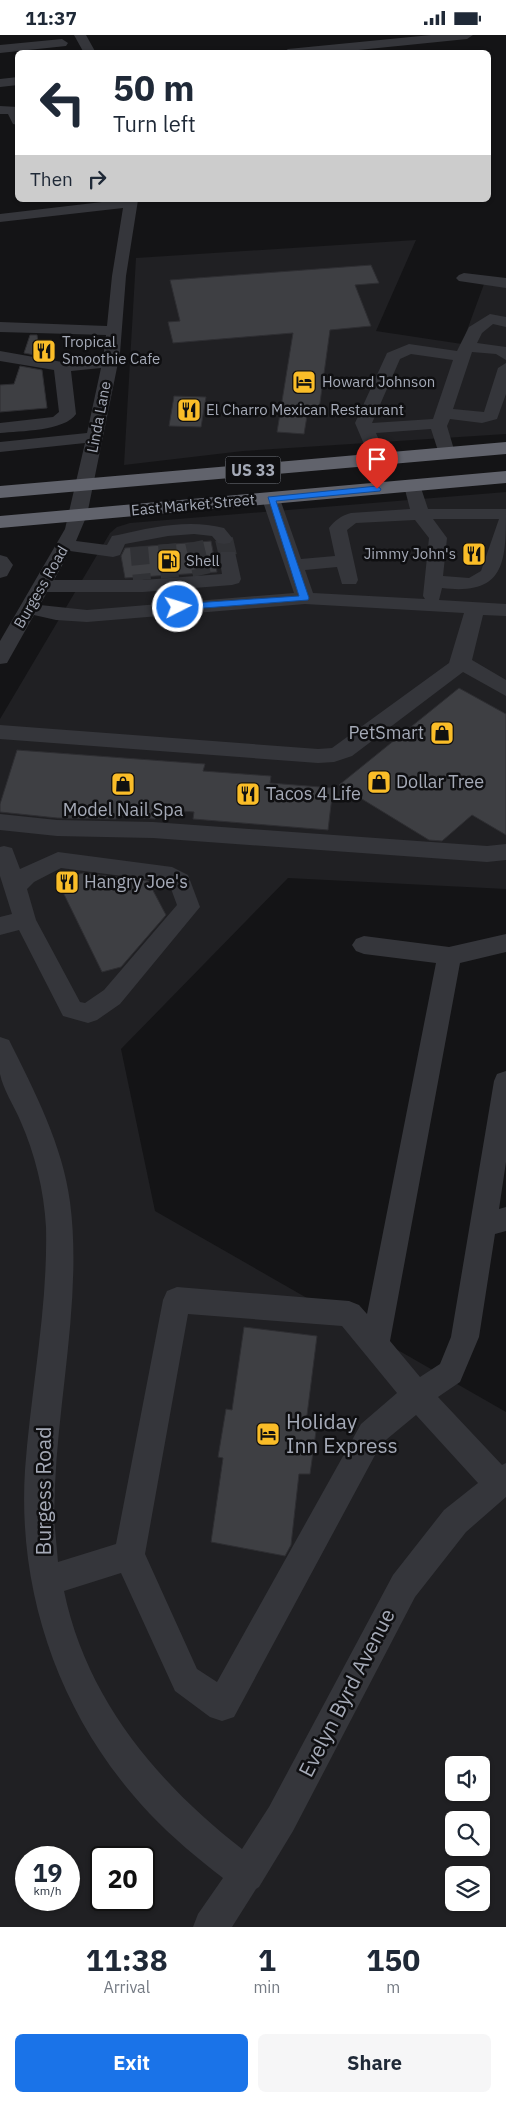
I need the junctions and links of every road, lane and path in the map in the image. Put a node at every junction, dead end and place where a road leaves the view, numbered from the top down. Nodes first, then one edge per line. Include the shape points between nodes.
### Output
1 (80, 35) edge
2 (467, 35) edge
3 (313, 39) dead end
4 (62, 43) edge
5 (0, 49) edge
6 (324, 49) junction
7 (88, 50) edge
8 (315, 50) edge
9 (15, 81) edge
10 (0, 83) edge
11 (0, 110) edge
12 (15, 114) edge
13 (114, 202) edge
14 (130, 202) edge
15 (50, 206) edge
16 (0, 218) edge
17 (464, 278) dead end
18 (506, 283) edge
19 (499, 308) edge
20 (0, 327) edge
21 (114, 331) junction
22 (465, 352) junction
23 (506, 355) edge
24 (0, 356) edge
25 (110, 362) junction
26 (62, 367) junction
27 (506, 369) edge
28 (0, 372) edge
29 (103, 401) junction
30 (67, 402) junction
31 (441, 418) junction
32 (31, 425) junction
33 (0, 428) edge
34 (366, 429) junction
35 (96, 437) junction
36 (34, 442) junction
37 (504, 446) edge
38 (0, 447) edge
39 (446, 453) junction
40 (378, 459) junction
41 (506, 477) edge
42 (85, 484) junction
43 (413, 486) junction
44 (0, 492) edge
45 (271, 499) junction
46 (187, 506) junction
47 (148, 509) junction
48 (420, 514) junction
49 (506, 514) edge
50 (78, 515) junction
51 (0, 522) edge
52 (506, 522) edge
53 (193, 536) junction
54 (151, 539) junction
55 (65, 545) junction
56 (113, 551) junction
57 (0, 561) edge
58 (345, 561) junction
59 (294, 565) junction
60 (0, 571) edge
61 (198, 580) junction
62 (349, 580) dead end
63 (434, 581) junction
64 (41, 586) junction
65 (108, 587) junction
66 (305, 598) junction
67 (431, 604) junction
68 (195, 605) junction
69 (475, 607) junction
70 (28, 608) junction
71 (506, 610) edge
72 (104, 614) junction
73 (7, 635) edge
74 (0, 657) edge
75 (461, 662) junction
76 (506, 689) edge
77 (0, 732) edge
78 (0, 822) edge
79 (506, 852) edge
80 (4, 854) dead end
81 (15, 887) junction
82 (25, 920) junction
83 (0, 926) edge
84 (506, 943) edge
85 (364, 945) dead end
86 (449, 956) junction
87 (0, 1047) edge
88 (506, 1081) edge
89 (500, 1153) edge
90 (494, 1222) edge
91 (375, 1345) junction
92 (417, 1395) junction
93 (502, 1481) edge
94 (128, 1555) junction
95 (46, 1581) junction
96 (247, 1875) junction
97 (211, 1927) edge

1 - 7 street
2 - 6 street
3 - 6 street
4 - 5 street
6 - 8 street
9 - 10 street
11 - 12 street via 13,110
13 - 15 street
14 - 21 street, Linda Lane
15 - 16 street
17 - 18 street
19 - 22 street via 475,330
20 - 21 street
21 - 25 street, Linda Lane
22 - 23 street via 500,350
22 - 31 street
22 - 34 street via 409,349 394,356 363,423
24 - 26 street
25 - 26 street
25 - 29 street, Linda Lane
26 - 28 street
26 - 30 street
27 - 31 street via 491,415
29 - 30 street
29 - 35 street, Linda Lane
30 - 32 street via 68,414 57,421
31 - 34 street
31 - 39 street
32 - 33 street
32 - 36 street
34 - 40 street
35 - 36 street
35 - 42 street, Linda Lane
36 - 38 street
37 - 39 highway, East Market Street / US 33
39 - 40 highway, East Market Street / US 33
40 - 42 highway, East Market Street / US 33
41 - 43 highway, East Market Street / US 33
42 - 44 highway, East Market Street / US 33
42 - 50 street, Linda Lane
43 - 45 highway, East Market Street / US 33
43 - 48 street
45 - 46 highway, East Market Street / US 33
45 - 59 street
46 - 47 highway, East Market Street / US 33
46 - 53 street
47 - 50 highway, East Market Street / US 33
47 - 54 street
48 - 49 street
48 - 58 street via 351,518 338,528
48 - 63 street via 438,538
50 - 51 highway, East Market Street / US 33
50 - 55 street, Burgess Road
52 - 63 street via 490,573 482,582 466,585
53 - 54 street
53 - 61 street via 212,530 218,532 226,547 232,579
54 - 56 street via 118,540
55 - 56 street
55 - 64 street, Burgess Road
56 - 65 street
57 - 60 street via 4,565
58 - 59 street
58 - 62 street
59 - 66 street
61 - 65 street
61 - 68 street
63 - 67 street
64 - 65 street
64 - 70 street, Burgess Road
65 - 72 street
66 - 67 street
66 - 68 street
67 - 69 street
68 - 72 street
69 - 71 street
69 - 75 street
70 - 72 street via 65,615
70 - 73 street, Burgess Road
73 - 74 street, Burgess Road
75 - 76 street
75 - 77 street via 348,749 334,755
78 - 79 street via 487,854
80 - 81 street
81 - 82 street
81 - 82 street via 26,876 58,860 164,873 180,881 189,907 112,997 88,1013 72,1009
82 - 83 street
84 - 86 street
85 - 86 street
86 - 91 street
87 - 95 street, Burgess Road via 44,1150 56,1193 59,1225 59,1259 41,1465 40,1533
88 - 89 street
89 - 90 street
90 - 92 street via 464,1337 450,1373
91 - 92 street
91 - 94 street via 349,1314 177,1300
92 - 93 street
92 - 94 street via 371,1433 222,1705 186,1680
93 - 96 street, Evelyn Byrd Avenue via 455,1521 404,1586 281,1819
94 - 95 street
95 - 96 street, Burgess Road via 56,1627 73,1673 115,1745 152,1791 195,1833
96 - 97 street, Evelyn Byrd Avenue

